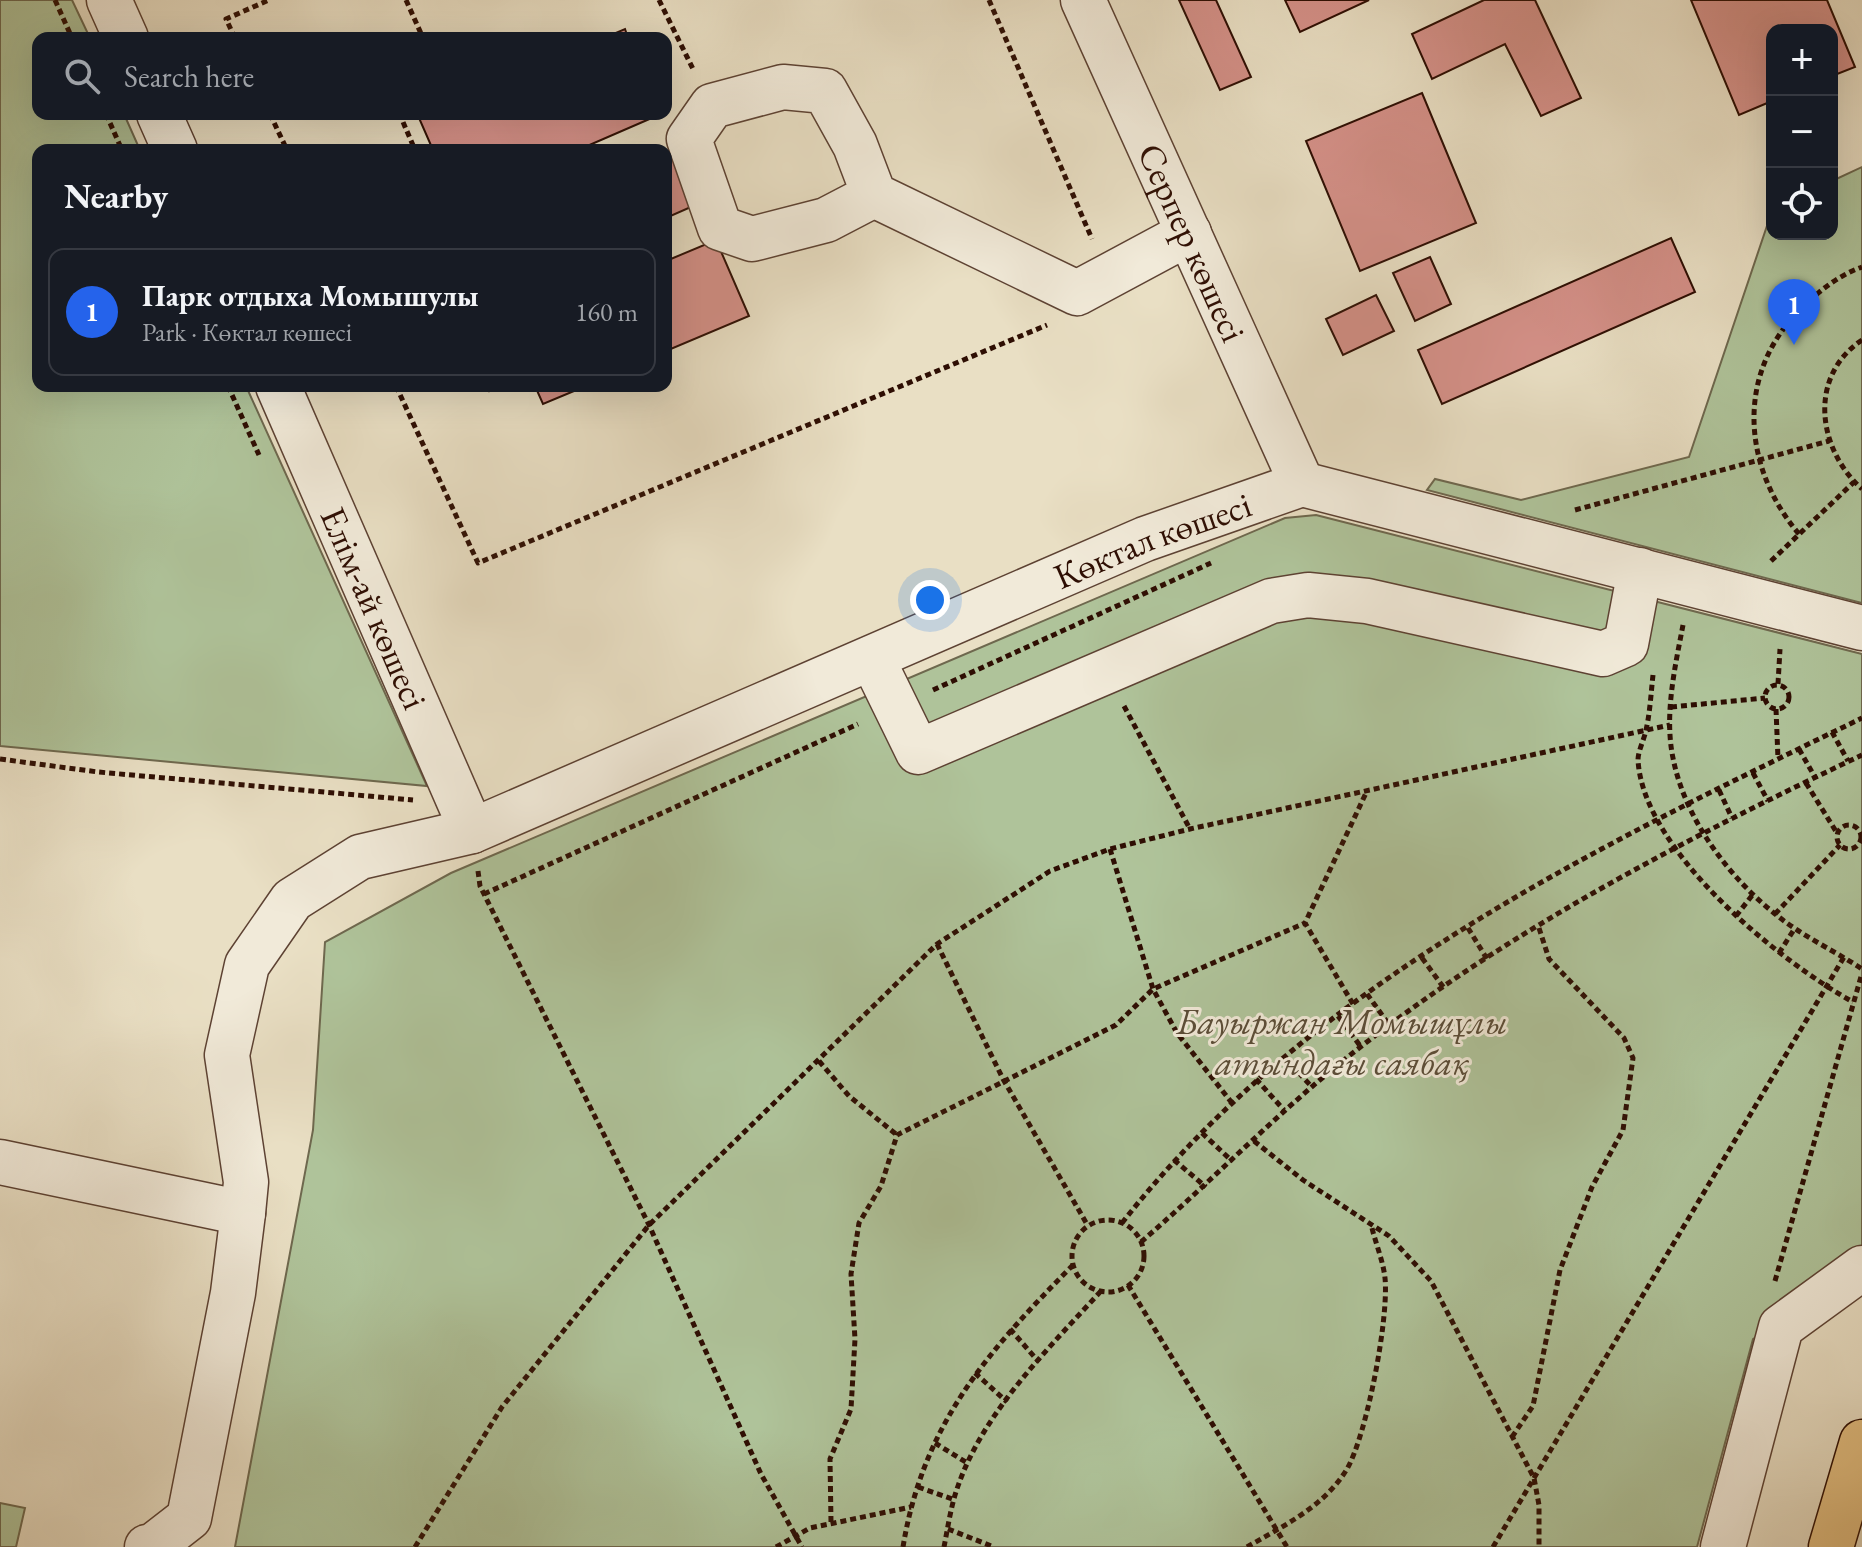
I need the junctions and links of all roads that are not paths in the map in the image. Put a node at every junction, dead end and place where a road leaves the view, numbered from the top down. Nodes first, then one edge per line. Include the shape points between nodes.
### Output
1 (109, 0) edge
2 (1083, 0) edge
3 (123, 32) edge
4 (162, 120) edge
5 (172, 144) edge
6 (874, 195) junction
7 (1189, 233) junction
8 (281, 392) edge
9 (1302, 484) junction
10 (1640, 570) junction
11 (1862, 628) edge
12 (872, 658) junction
13 (472, 831) junction
14 (0, 1162) edge
15 (243, 1213) junction
16 (1862, 1268) edge
17 (1862, 1442) edge
18 (147, 1547) edge
19 (1723, 1547) edge
20 (1831, 1547) edge

1 - 3 street
2 - 7 street, Серпер көшесі
4 - 5 street
6 - 6 street via 855,145 825,91 783,87 712,106 689,139 720,228 752,239 826,220
6 - 7 street via 1092,285
7 - 9 street, Серпер көшесі
8 - 13 street, Елім-ай көшесі
9 - 10 street
9 - 12 street, Көктал көшесі via 1145,539
10 - 11 street
10 - 12 street via 1626,644 1603,654 1367,601 1308,595 1271,601 918,752
12 - 13 street, Көктал көшесі
13 - 15 street, Көктал көшесі via 360,857 292,900 247,965 227,1055 246,1182
14 - 15 street
15 - 18 street, Көктал көшесі via 233,1293 189,1518
16 - 19 street via 1781,1327
17 - 20 main road

